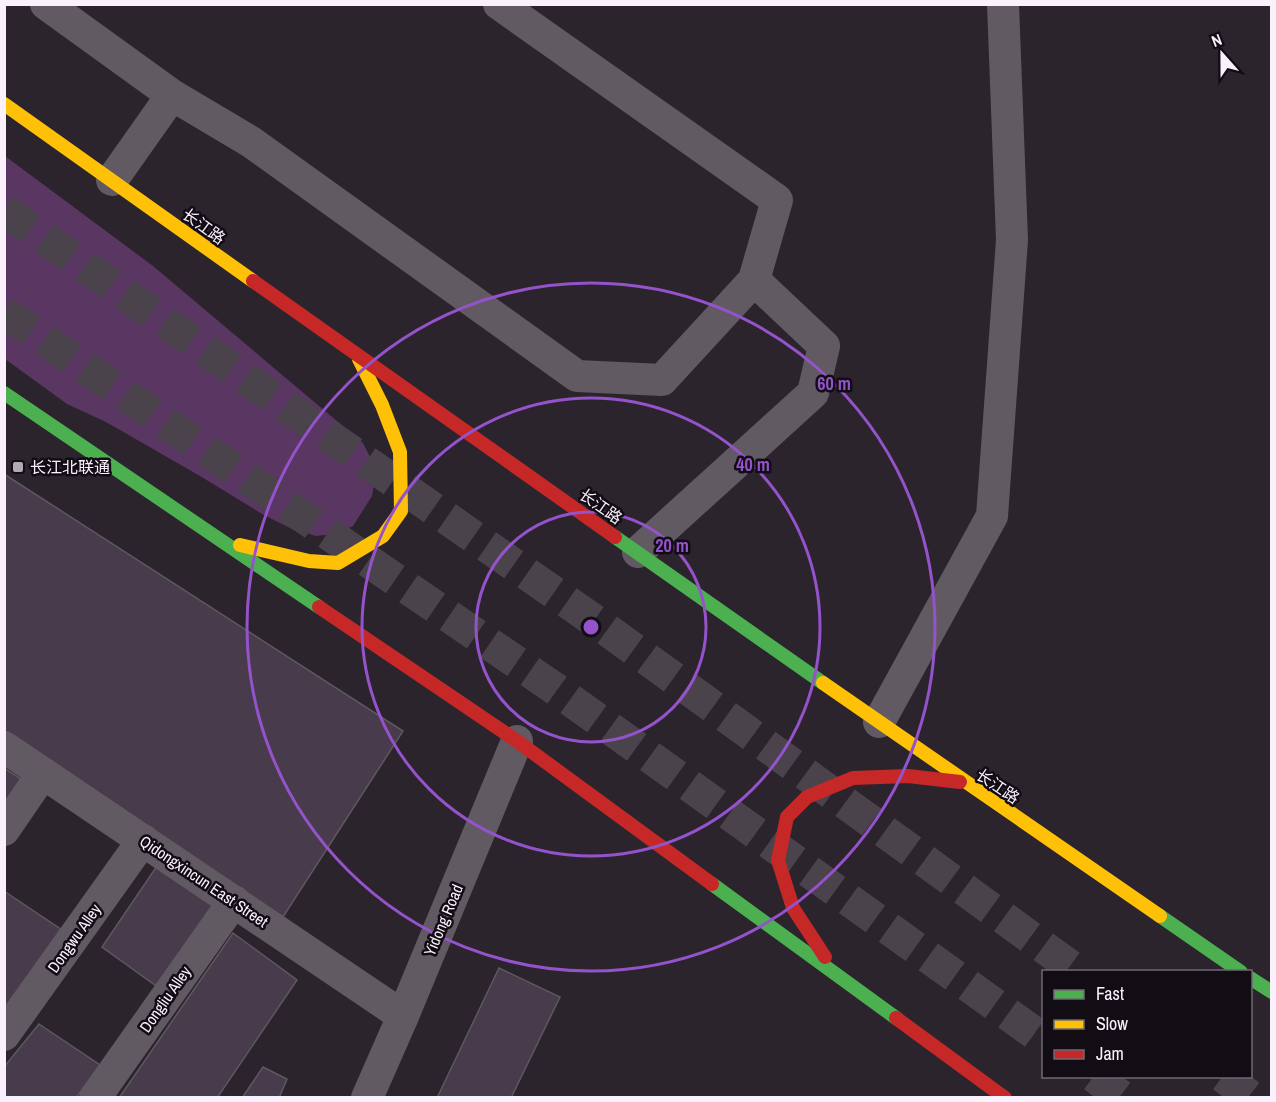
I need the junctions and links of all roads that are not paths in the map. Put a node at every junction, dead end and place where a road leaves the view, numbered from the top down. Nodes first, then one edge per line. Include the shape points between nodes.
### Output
1 (46, 4) edge
2 (499, 4) edge
3 (1003, 4) edge
4 (172, 95) junction
5 (4, 104) edge
6 (112, 180) junction
7 (754, 280) junction
8 (357, 355) junction
9 (4, 393) edge
10 (221, 540) junction
11 (638, 552) junction
12 (879, 722) junction
13 (517, 741) junction
14 (4, 747) edge
15 (43, 773) junction
16 (965, 783) junction
17 (4, 830) edge
18 (143, 840) junction
19 (234, 901) junction
20 (1238, 970) edge
21 (836, 974) junction
22 (1252, 979) edge
23 (1272, 992) edge
24 (403, 1016) junction
25 (4, 1035) edge
26 (95, 1098) edge
27 (367, 1098) edge
28 (1005, 1098) edge

1 - 4 street
2 - 7 street via 777,200
3 - 12 street via 1012,240 992,516
4 - 6 street
4 - 7 street via 251,142 577,376 662,380
5 - 6 main road, 长江路
6 - 8 main road, 长江路
7 - 11 street via 824,346 813,393
8 - 10 main road via 400,452 401,511 383,536 338,563 309,561
8 - 11 main road, 长江路
9 - 10 main road
10 - 13 main road
11 - 12 main road, 长江路
12 - 16 main road, 长江路
13 - 21 main road
13 - 24 street, Yidong Road
14 - 15 street, Qidongxincun East Street
15 - 17 street
15 - 18 street, Qidongxincun East Street
16 - 20 main road, 长江路
16 - 21 main road via 908,776 854,778 807,797 787,817 778,860 793,908
18 - 19 street, Qidongxincun East Street
18 - 25 street, Dongwu Alley
19 - 24 street, Qidongxincun East Street
19 - 26 street, Dongliu Alley
21 - 28 main road
22 - 23 main road
24 - 27 street, Yidong Road

